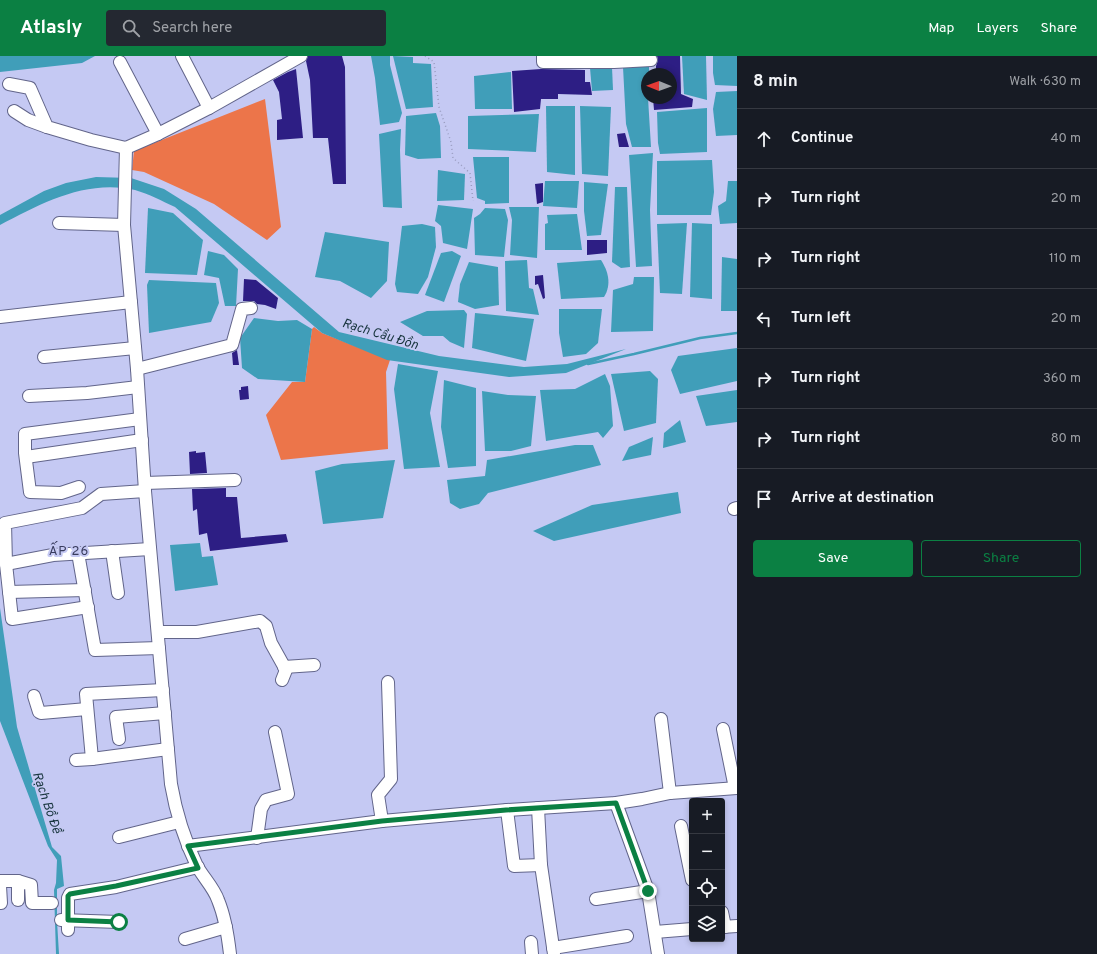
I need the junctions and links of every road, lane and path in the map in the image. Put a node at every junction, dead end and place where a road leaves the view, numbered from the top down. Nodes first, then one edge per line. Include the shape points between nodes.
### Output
1 (182, 56) edge
2 (302, 56) edge
3 (425, 56) edge
4 (543, 56) edge
5 (651, 60) dead end
6 (120, 62) dead end
7 (9, 84) dead end
8 (209, 108) junction
9 (14, 111) dead end
10 (47, 126) junction
11 (158, 134) junction
12 (126, 154) junction
13 (473, 201) dead end
14 (60, 223) dead end
15 (124, 225) junction
16 (131, 302) junction
17 (251, 308) dead end
18 (0, 317) edge
19 (135, 348) junction
20 (44, 357) dead end
21 (136, 368) junction
22 (138, 388) junction
23 (29, 396) dead end
24 (140, 419) junction
25 (142, 440) junction
26 (26, 457) junction
27 (235, 480) dead end
28 (145, 487) junction
29 (79, 488) dead end
30 (150, 549) junction
31 (112, 551) junction
32 (78, 553) junction
33 (6, 564) junction
34 (84, 590) junction
35 (9, 592) junction
36 (118, 593) dead end
37 (88, 608) junction
38 (158, 632) junction
39 (159, 648) junction
40 (314, 665) dead end
41 (284, 666) junction
42 (282, 680) dead end
43 (388, 682) dead end
44 (163, 690) junction
45 (34, 696) dead end
46 (87, 709) junction
47 (165, 713) junction
48 (661, 718) dead end
49 (723, 729) dead end
50 (275, 732) dead end
51 (119, 739) dead end
52 (168, 749) junction
53 (92, 759) junction
54 (76, 760) dead end
55 (736, 788) edge
56 (670, 793) junction
57 (616, 803) junction
58 (538, 808) junction
59 (506, 810) junction
60 (382, 821) junction
61 (179, 822) junction
62 (681, 826) dead end
63 (119, 837) dead end
64 (257, 838) junction
65 (188, 846) junction
66 (541, 865) junction
67 (198, 868) junction
68 (690, 870) edge
69 (0, 881) edge
70 (18, 881) junction
71 (0, 886) edge
72 (648, 891) junction
73 (596, 899) dead end
74 (18, 900) dead end
75 (52, 902) dead end
76 (1, 903) dead end
77 (119, 922) dead end
78 (737, 926) edge
79 (226, 927) junction
80 (725, 927) edge
81 (689, 929) edge
82 (655, 932) junction
83 (627, 936) dead end
84 (185, 939) dead end
85 (531, 942) dead end
86 (554, 951) edge
87 (230, 954) edge
88 (532, 954) edge
89 (658, 954) edge

1 - 8 street
2 - 8 street
3 - 13 path via 434,62 438,107 451,142 453,158 470,173
4 - 5 street via 543,62
6 - 11 street
7 - 10 street via 30,88
8 - 11 street
9 - 10 street via 28,120
10 - 12 street
11 - 12 street
12 - 15 street
14 - 15 street
15 - 16 street
16 - 18 street
16 - 19 street
17 - 21 street via 242,309 232,345
19 - 20 street
19 - 21 street
21 - 22 street
22 - 23 street
22 - 24 street
24 - 25 street
24 - 26 street via 25,434
25 - 26 street
25 - 28 street
26 - 29 street via 30,492 61,493
27 - 28 street
28 - 30 street
28 - 33 street via 101,494 82,508 4,523
30 - 31 street
30 - 38 street
31 - 32 street
31 - 36 street
32 - 33 street
32 - 34 street
33 - 35 street
34 - 35 street
34 - 37 street
35 - 37 street via 12,619
37 - 39 street via 95,650
38 - 39 street
38 - 41 street via 197,632 260,621 266,626 271,643
39 - 44 street
40 - 41 street
41 - 42 street via 286,670
43 - 60 street via 391,778 378,795
44 - 46 street via 86,694
44 - 47 street
45 - 46 street via 41,713
46 - 53 street
47 - 51 street via 116,717
47 - 52 street
48 - 56 street
49 - 55 street
50 - 64 street via 288,794 266,800 261,808
52 - 53 street
52 - 61 street via 171,784
53 - 54 street
55 - 56 street
56 - 57 street
57 - 58 street
57 - 72 street
58 - 59 street
58 - 66 street
59 - 60 street
59 - 66 street via 514,866
60 - 64 street
61 - 63 street
61 - 65 street
62 - 68 street
64 - 65 street
65 - 67 street
66 - 86 street
67 - 77 street via 70,894 66,923
67 - 79 street via 218,899
69 - 70 street
70 - 74 street
70 - 75 street via 31,885 32,903
71 - 76 street
72 - 73 street
72 - 82 street
78 - 80 street
79 - 84 street
79 - 87 street
81 - 82 street
82 - 89 street
83 - 86 street
85 - 88 street

